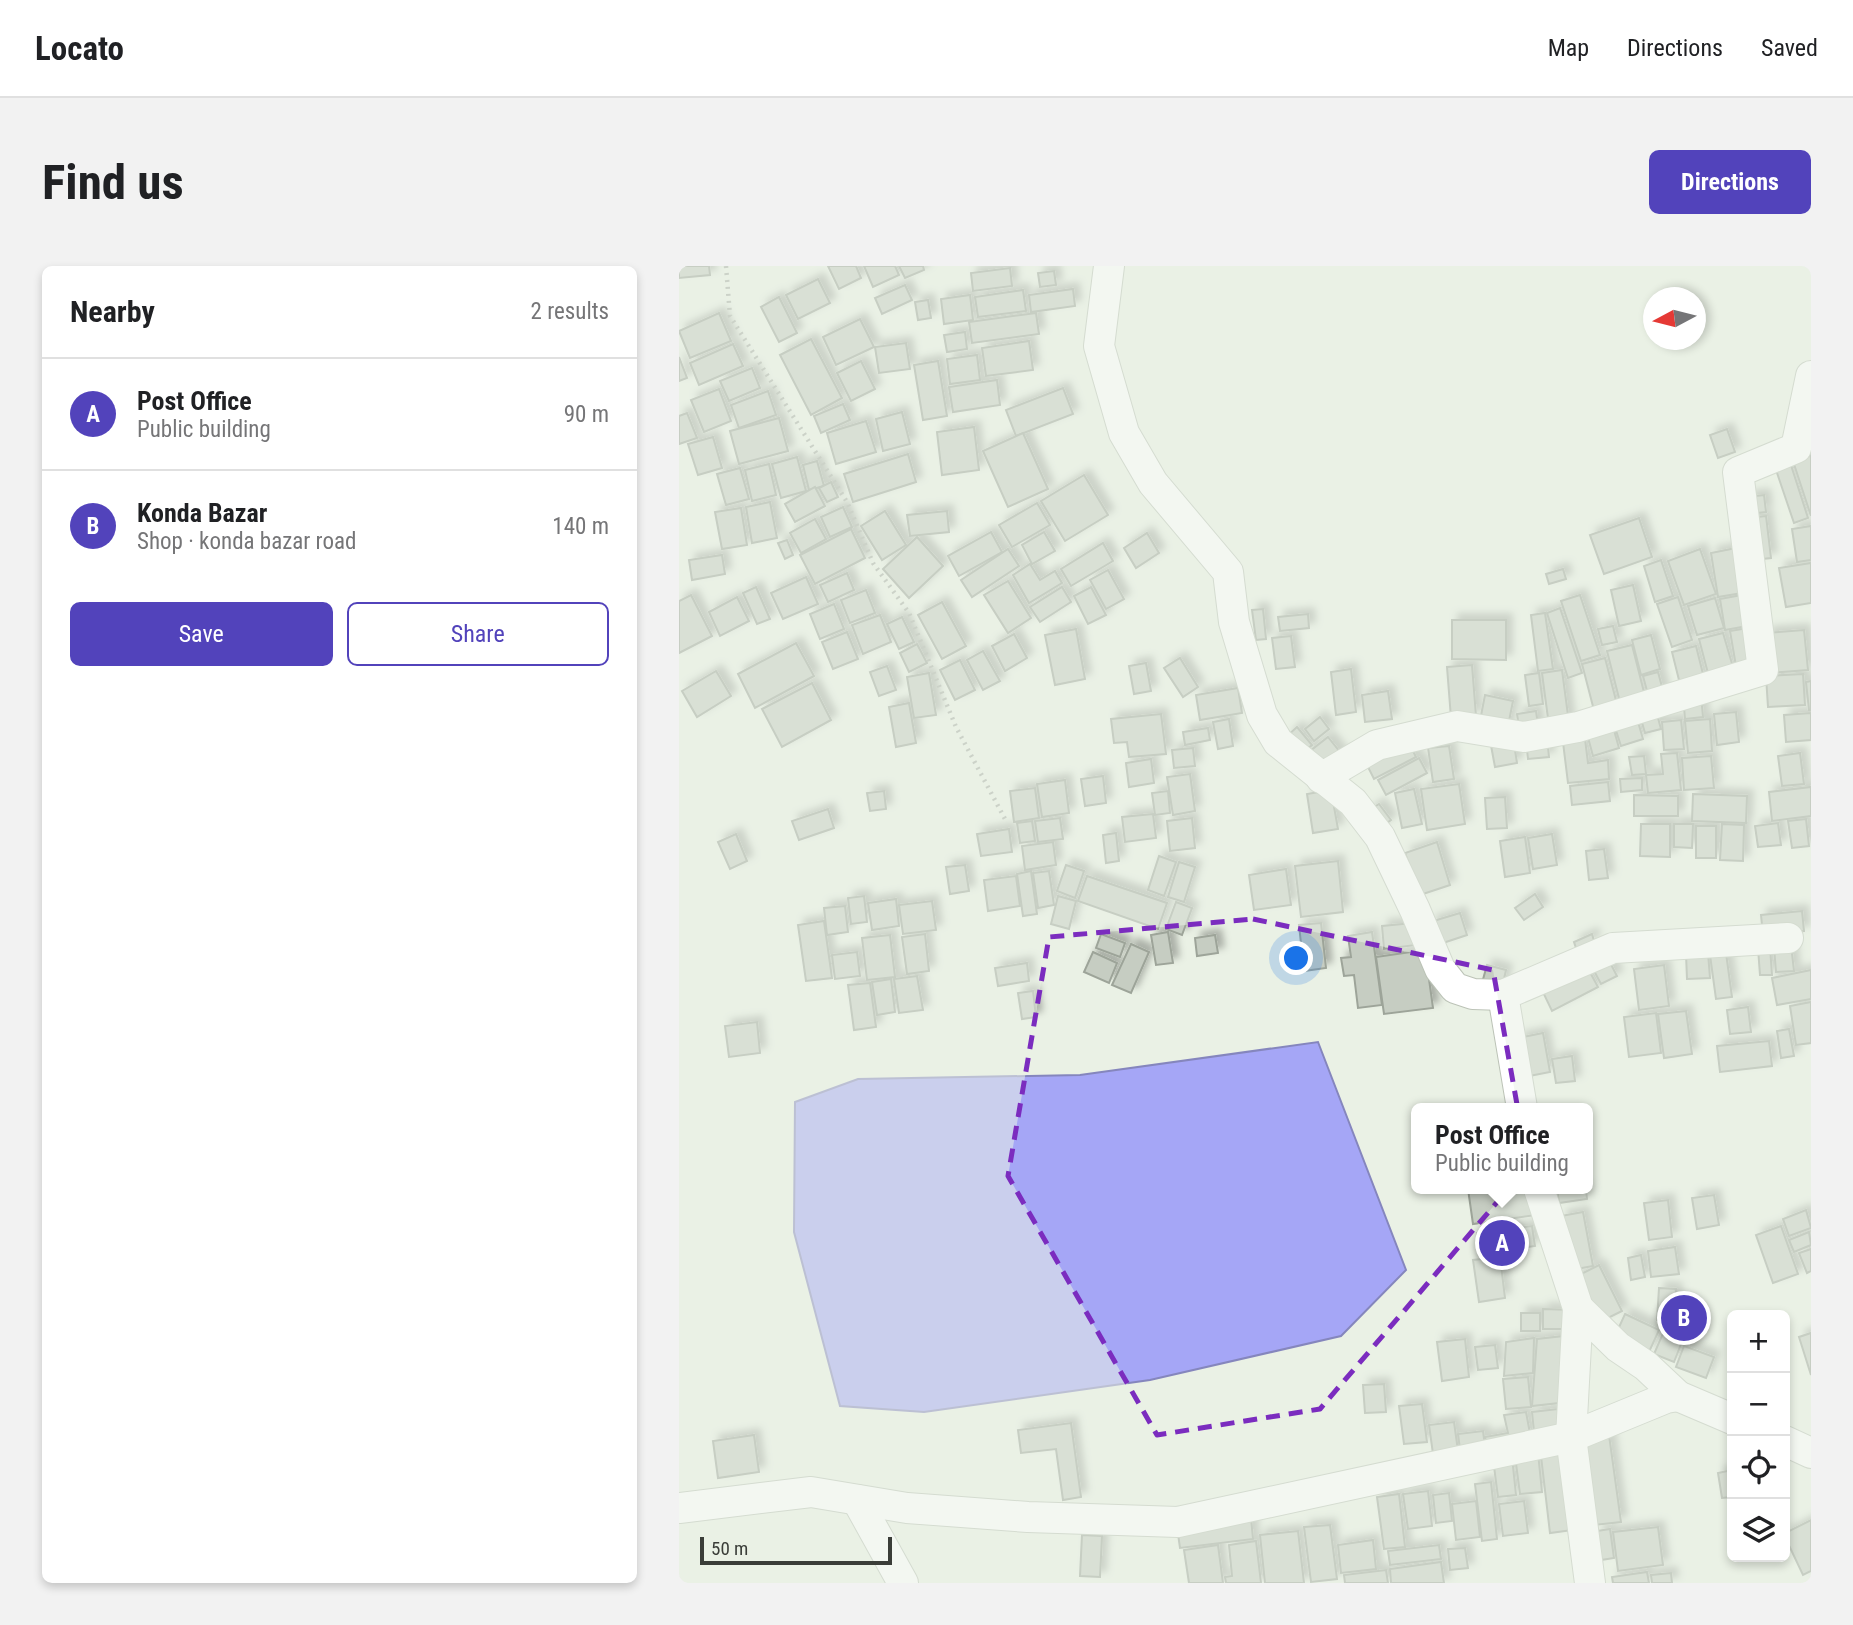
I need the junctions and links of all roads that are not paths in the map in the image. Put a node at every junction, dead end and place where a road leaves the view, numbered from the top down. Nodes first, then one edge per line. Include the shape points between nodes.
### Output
1 (1108, 266) edge
2 (1811, 376) edge
3 (1321, 778) junction
4 (1788, 938) dead end
5 (1503, 995) junction
6 (1521, 1103) edge
7 (1541, 1194) edge
8 (1578, 1308) junction
9 (1678, 1396) junction
10 (1727, 1417) edge
11 (1571, 1437) junction
12 (857, 1500) junction
13 (679, 1508) edge
14 (903, 1583) edge
15 (1590, 1583) edge

1 - 3 street via 1099,346 1124,433 1153,483 1228,572 1234,622 1262,715 1278,742
2 - 3 street via 1796,448 1738,472 1763,670 1578,727 1524,737 1457,726 1377,745
3 - 5 street via 1353,802 1380,837 1440,969 1455,988
4 - 5 street via 1613,948
5 - 6 street
7 - 8 street
8 - 9 street
8 - 11 street
9 - 10 street
9 - 11 street
11 - 12 street via 1178,1522 1028,1517
11 - 15 street
12 - 13 street via 811,1492
12 - 14 street

